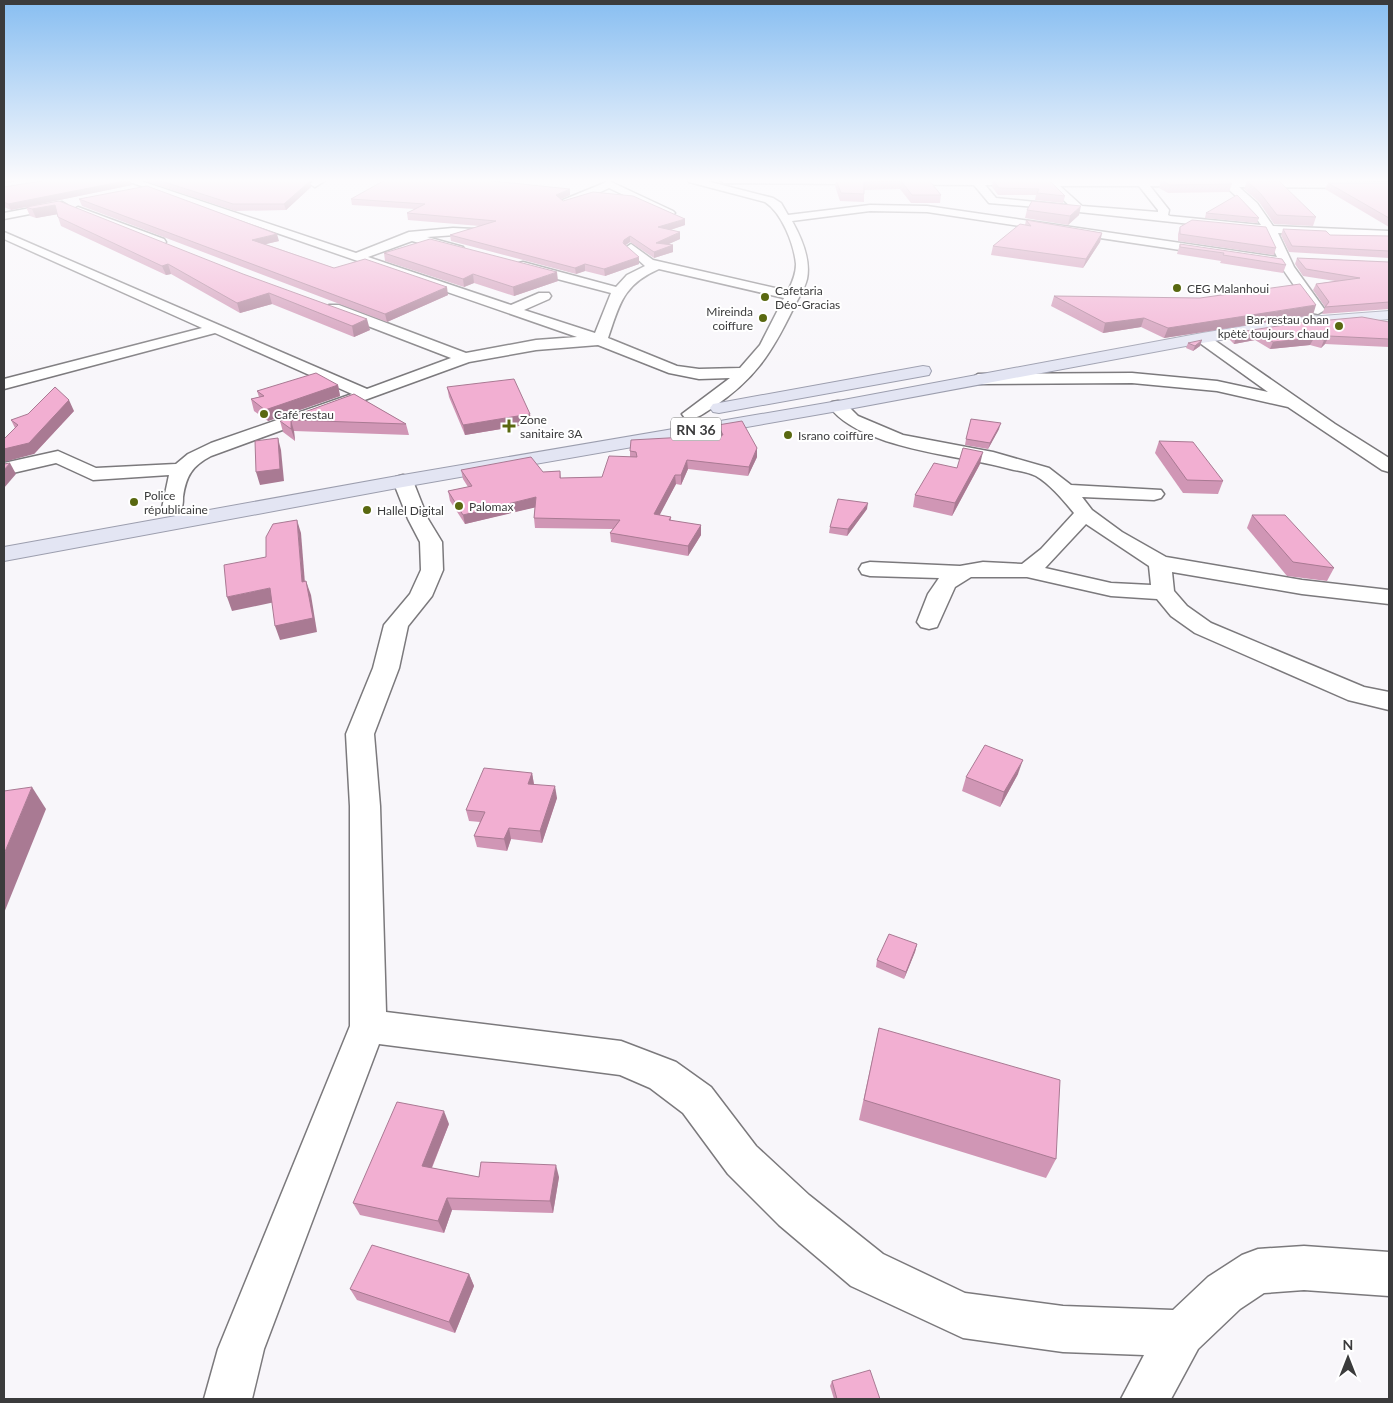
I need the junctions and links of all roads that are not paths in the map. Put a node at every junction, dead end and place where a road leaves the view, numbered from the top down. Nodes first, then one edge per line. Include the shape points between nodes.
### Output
1 (24, 245) edge
2 (168, 245) edge
3 (322, 245) edge
4 (386, 245) edge
5 (444, 245) edge
6 (796, 245) edge
7 (1188, 245) edge
8 (1280, 245) edge
9 (174, 248) edge
10 (632, 248) edge
11 (475, 254) edge
12 (357, 257) junction
13 (1288, 259) junction
14 (513, 264) edge
15 (658, 265) junction
16 (617, 291) junction
17 (544, 296) dead end
18 (794, 296) junction
19 (318, 302) edge
20 (1389, 305) edge
21 (512, 310) junction
22 (1318, 310) junction
23 (1389, 315) edge
24 (1360, 318) junction
25 (1389, 325) edge
26 (214, 329) junction
27 (1202, 338) junction
28 (600, 340) junction
29 (1029, 352) dead end
30 (465, 358) junction
31 (943, 368) dead end
32 (975, 368) junction
33 (746, 373) junction
34 (699, 374) junction
35 (4, 384) edge
36 (726, 391) junction
37 (367, 395) junction
38 (1294, 403) junction
39 (838, 406) junction
40 (690, 414) junction
41 (1389, 466) edge
42 (4, 469) edge
43 (180, 469) junction
44 (403, 481) junction
45 (1066, 491) junction
46 (1154, 494) dead end
47 (172, 508) junction
48 (1085, 514) junction
49 (4, 536) edge
50 (4, 554) edge
51 (1160, 563) junction
52 (870, 569) dead end
53 (1027, 570) junction
54 (957, 572) junction
55 (1164, 592) junction
56 (1389, 596) edge
57 (929, 622) dead end
58 (1389, 701) edge
59 (368, 1026) junction
60 (1389, 1274) edge
61 (1182, 1334) junction
62 (228, 1399) edge
63 (1145, 1399) edge

1 - 26 street
2 - 9 street
3 - 12 street
4 - 12 street
5 - 11 street
6 - 18 street via 802,272
7 - 13 street
8 - 13 street
10 - 15 street via 643,260
12 - 21 street
13 - 22 street
14 - 16 street
15 - 16 street via 639,272
15 - 18 street
16 - 28 street
17 - 21 street
18 - 33 street via 767,347
19 - 30 street
20 - 22 main road
21 - 28 street
22 - 29 main road via 1190,326
23 - 24 main road, RN 36
24 - 25 street
24 - 27 main road, RN 36 via 1294,323
26 - 35 street
26 - 37 street
27 - 32 main road, RN 36
27 - 38 street
28 - 30 street via 536,345
28 - 34 street via 662,366
30 - 37 street
31 - 40 main road, RN 36 via 764,398
32 - 38 street via 1168,380 1216,386
32 - 39 main road, RN 36
33 - 34 street
33 - 36 street
34 - 36 street
36 - 40 street
37 - 43 street via 217,447 194,457
38 - 41 street
39 - 44 main road, RN 36
39 - 45 street via 852,420 898,439 1028,467 1050,477
40 - 47 main road, RN 36
42 - 43 street via 58,457 93,474
43 - 47 street via 173,488
44 - 50 main road, RN 36
44 - 59 street via 431,542 432,570 421,596 396,625 386,668 360,734 365,806
45 - 46 street
45 - 48 street
47 - 49 main road, RN 36
48 - 51 street
48 - 53 street via 1041,562
51 - 55 street
51 - 56 street via 1302,587
52 - 54 street
53 - 54 street
53 - 55 street via 1105,590
54 - 57 street via 945,584
55 - 58 street via 1179,611 1203,628 1357,694
59 - 61 street via 621,1058 663,1075 697,1100 748,1166 794,1210 866,1270 963,1315 1063,1329
59 - 62 street via 240,1349
60 - 61 street via 1304,1268 1258,1271 1224,1294
61 - 63 street

